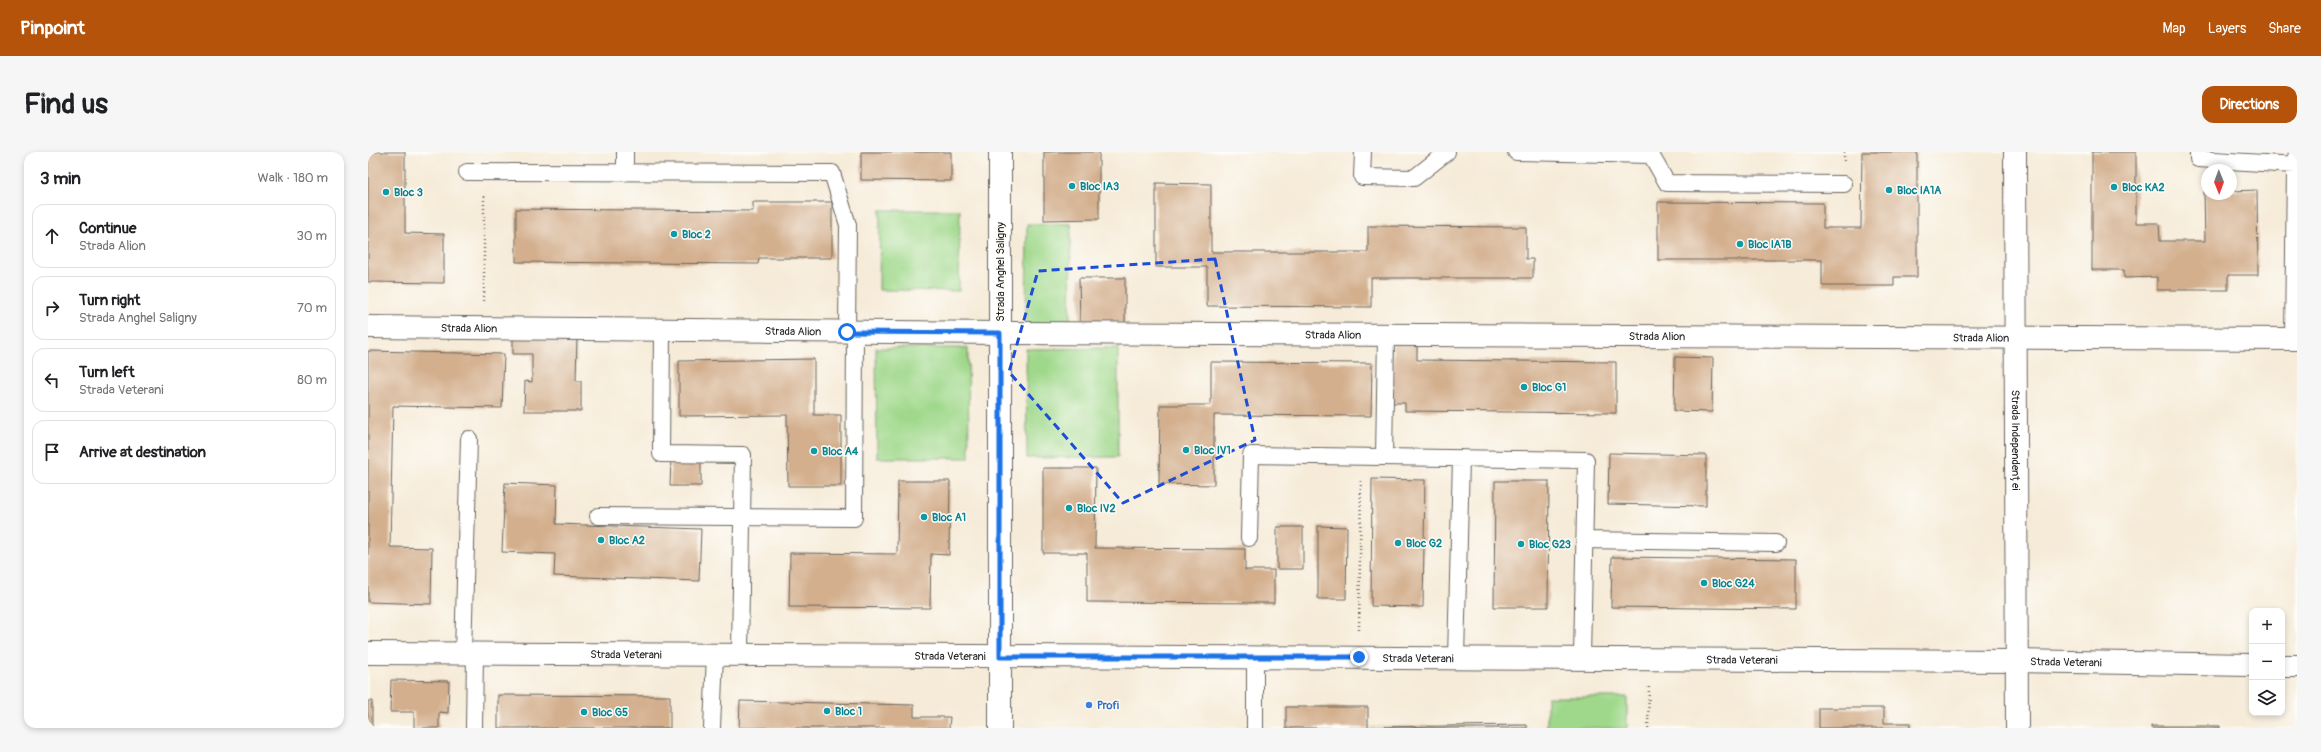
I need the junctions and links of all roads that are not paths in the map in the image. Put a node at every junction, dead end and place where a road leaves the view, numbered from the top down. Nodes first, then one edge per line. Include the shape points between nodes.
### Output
1 (626, 152) edge
2 (1000, 152) edge
3 (1362, 152) edge
4 (1447, 152) edge
5 (1516, 152) edge
6 (2015, 152) edge
7 (2198, 152) edge
8 (2296, 159) edge
9 (467, 172) dead end
10 (625, 172) junction
11 (1844, 184) dead end
12 (368, 327) edge
13 (662, 330) junction
14 (851, 332) junction
15 (1000, 333) junction
16 (1386, 335) junction
17 (2015, 339) junction
18 (2295, 339) edge
19 (470, 439) dead end
20 (1384, 457) junction
21 (1461, 458) junction
22 (598, 516) dead end
23 (742, 518) junction
24 (1249, 538) dead end
25 (1584, 540) junction
26 (1776, 543) dead end
27 (368, 653) edge
28 (469, 653) junction
29 (715, 654) junction
30 (740, 654) junction
31 (1254, 656) junction
32 (1000, 657) junction
33 (1456, 658) junction
34 (1582, 658) junction
35 (2016, 661) junction
36 (2249, 665) edge
37 (2285, 666) edge
38 (2297, 666) edge
39 (474, 728) edge
40 (712, 728) edge
41 (1000, 728) edge
42 (1255, 728) edge
43 (2017, 728) edge

1 - 10 lane
2 - 15 street, Strada Anghel Saligny
3 - 4 lane via 1362,177 1414,178
5 - 11 lane via 1651,155 1667,183
6 - 17 street, Strada Independenței
7 - 8 lane via 2198,158
8 - 18 lane
9 - 10 lane
10 - 14 lane via 832,173 848,225
12 - 13 street, Strada Alion
13 - 14 street, Strada Alion
13 - 23 lane via 661,454 743,455
14 - 15 street, Strada Alion
14 - 23 lane via 854,518
15 - 16 street, Strada Alion
15 - 32 street, Strada Anghel Saligny
16 - 17 street, Strada Alion
16 - 20 lane
17 - 18 street, Strada Alion
17 - 35 street, Strada Independenței
19 - 28 lane
20 - 21 lane
20 - 24 lane via 1251,455
21 - 25 lane via 1586,460
21 - 33 lane
22 - 23 lane
23 - 30 lane
25 - 26 lane
25 - 34 lane
27 - 28 street, Strada Veterani
28 - 29 street, Strada Veterani
28 - 39 lane
29 - 30 street, Strada Veterani
29 - 40 lane
30 - 32 street, Strada Veterani
31 - 32 street, Strada Veterani
31 - 33 street, Strada Veterani
31 - 42 lane
32 - 41 street, Strada Anghel Saligny
33 - 34 street, Strada Veterani
34 - 35 street, Strada Veterani
35 - 36 street, Strada Veterani
35 - 43 street, Strada Independenței
37 - 38 street

